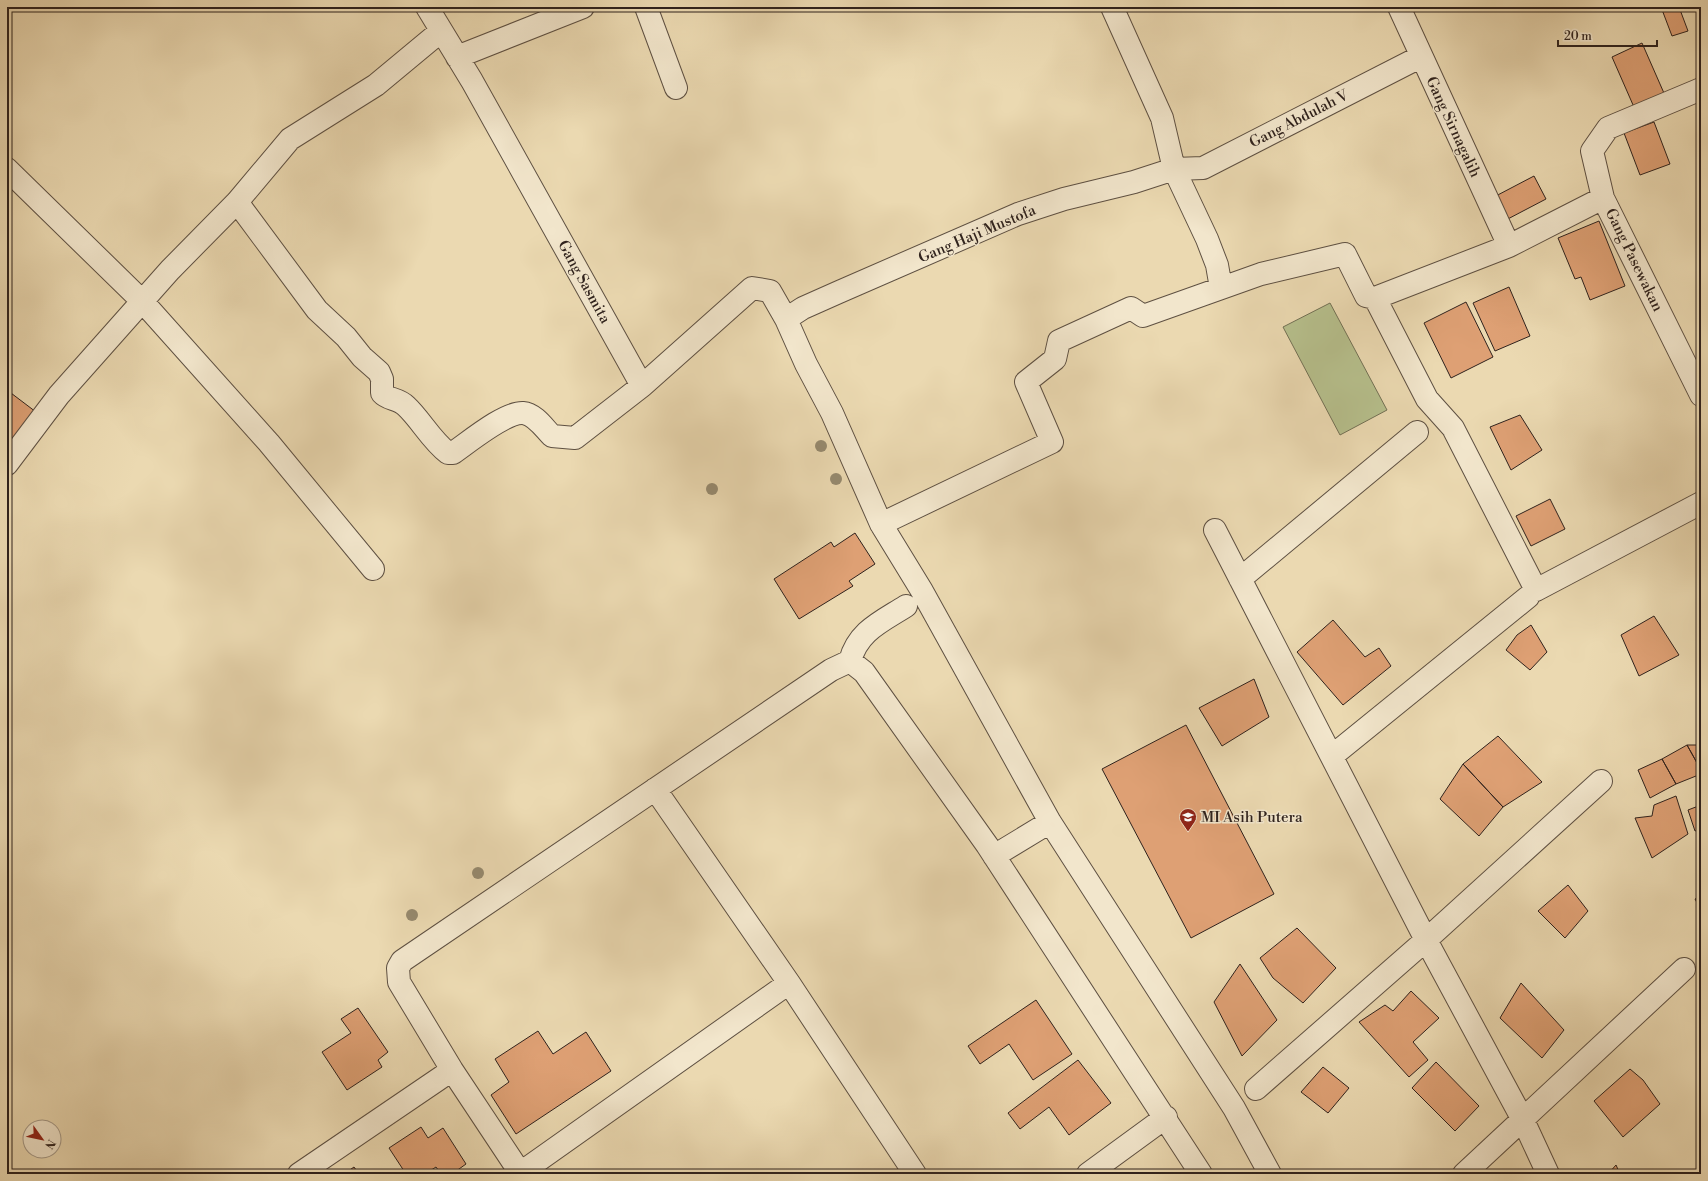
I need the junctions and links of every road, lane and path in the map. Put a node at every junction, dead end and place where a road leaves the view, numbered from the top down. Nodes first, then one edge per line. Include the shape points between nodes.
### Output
1 (427, 7) edge
2 (583, 7) edge
3 (646, 7) edge
4 (1112, 7) edge
5 (1399, 7) edge
6 (441, 31) junction
7 (458, 57) junction
8 (1420, 57) junction
9 (676, 88) dead end
10 (1701, 89) edge
11 (7, 169) edge
12 (1174, 169) junction
13 (1603, 198) junction
14 (238, 202) junction
15 (1509, 246) junction
16 (1221, 288) junction
17 (1375, 298) junction
18 (142, 301) junction
19 (786, 319) junction
20 (642, 386) junction
21 (1701, 395) edge
22 (1417, 432) dead end
23 (7, 464) edge
24 (1701, 503) edge
25 (881, 524) junction
26 (1215, 530) dead end
27 (373, 569) dead end
28 (1240, 579) junction
29 (1528, 597) dead end
30 (906, 606) dead end
31 (850, 661) junction
32 (1332, 756) junction
33 (1601, 781) dead end
34 (655, 789) junction
35 (1050, 822) junction
36 (994, 856) junction
37 (1426, 940) junction
38 (1684, 969) dead end
39 (788, 983) junction
40 (452, 1070) junction
41 (1256, 1090) dead end
42 (1166, 1117) junction
43 (1523, 1120) junction
44 (299, 1174) edge
45 (520, 1174) edge
46 (915, 1174) edge
47 (1088, 1174) edge
48 (1201, 1174) edge
49 (1270, 1174) edge
50 (1464, 1174) edge
51 (1548, 1174) edge

1 - 6 street, Gang Sasmita
2 - 7 street
3 - 9 street
4 - 12 street via 1162,118
5 - 8 street, Gang Sirnagalih
6 - 7 street, Gang Sasmita
6 - 14 street via 376,85 290,139
7 - 20 street, Gang Sasmita
8 - 12 street, Gang Abdulah V via 1203,168
8 - 15 street, Gang Sirnagalih
10 - 13 street via 1608,128 1592,151
11 - 18 street
12 - 16 street via 1217,265
12 - 19 street, Gang Haji Mustofa via 1018,214 803,308
13 - 15 street, Gang Pasewakan
13 - 21 street, Gang Pasewakan
14 - 18 street
14 - 20 street via 317,310 379,372 385,397 399,400 448,453 453,453 503,418 523,413 535,418 552,436 575,438
15 - 17 street, Gang Pasewakan
16 - 17 street via 1262,274 1345,254 1366,296
16 - 25 street via 1143,316 1131,308 1059,341 1055,359 1026,382 1052,442
17 - 24 street via 1427,399 1453,428 1536,590
18 - 23 street via 59,395
18 - 27 street via 268,443
19 - 20 street via 770,291 752,288
19 - 25 street via 832,413
22 - 28 street
25 - 35 street via 922,591
26 - 28 street
28 - 32 street
29 - 32 street
30 - 31 street via 867,630 853,650
31 - 34 street via 831,670
31 - 36 street via 864,672
32 - 37 street
33 - 37 street
34 - 39 street
34 - 40 street via 402,961 398,968 399,982
35 - 36 street
35 - 49 street via 1234,1108
36 - 42 street
37 - 41 street
37 - 43 street
38 - 43 street
39 - 45 street
39 - 46 street
40 - 44 street
40 - 45 street
42 - 47 street
42 - 48 street
43 - 50 street
43 - 51 street

